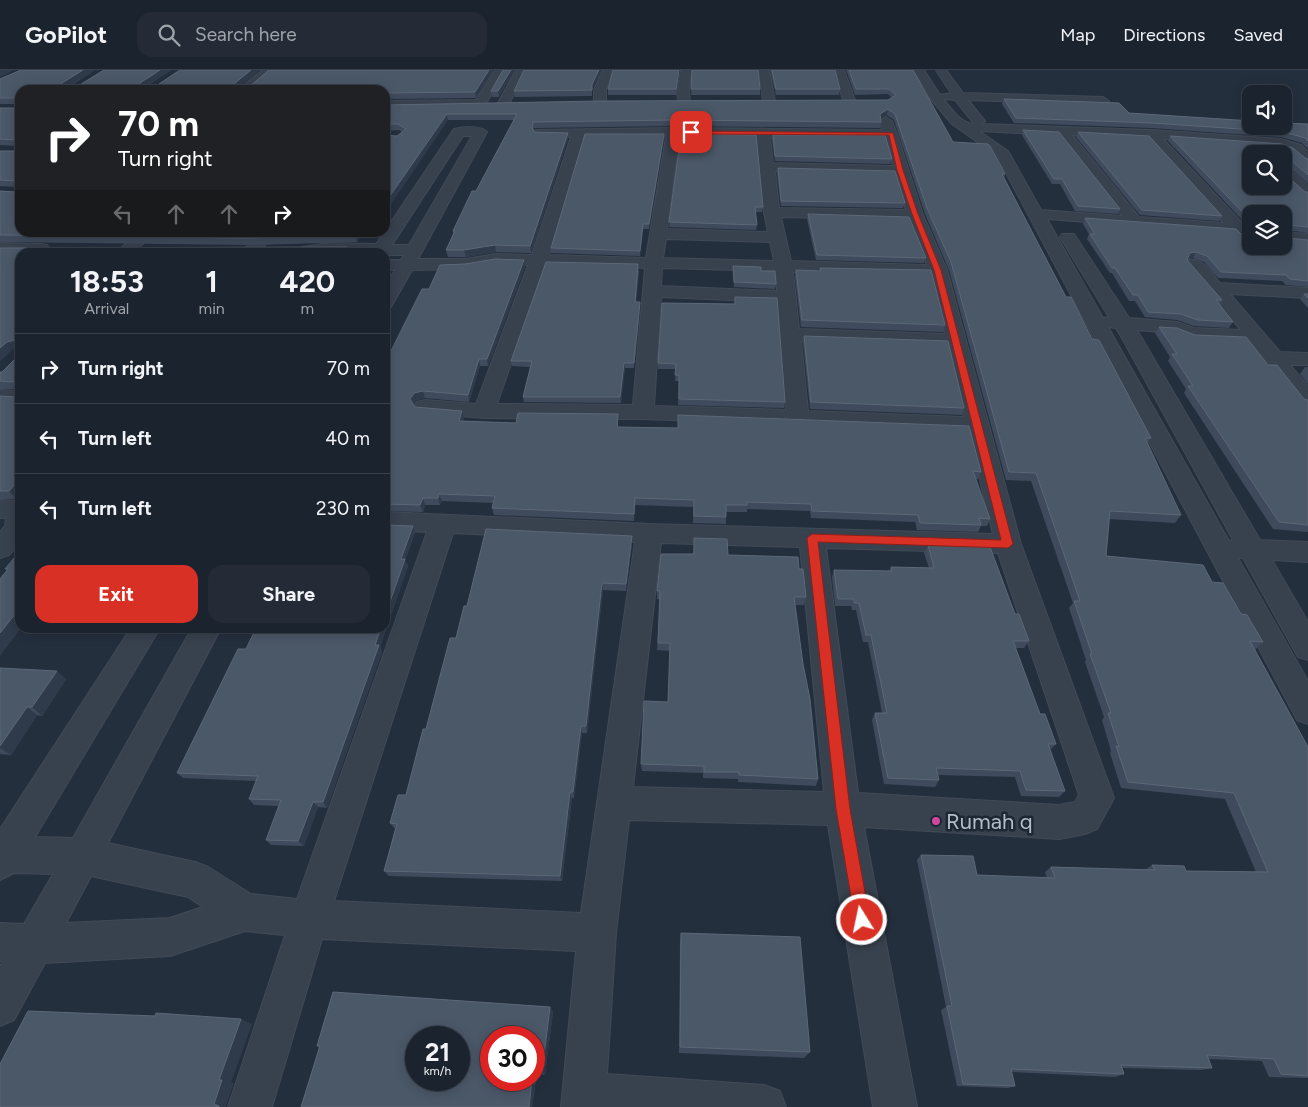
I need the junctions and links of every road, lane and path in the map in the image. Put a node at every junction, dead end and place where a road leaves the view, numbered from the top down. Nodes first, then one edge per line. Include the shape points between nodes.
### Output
1 (270, 70) edge
2 (500, 70) edge
3 (522, 70) edge
4 (608, 70) edge
5 (686, 70) edge
6 (764, 70) edge
7 (839, 70) edge
8 (919, 70) edge
9 (941, 70) edge
10 (250, 85) edge
11 (399, 92) edge
12 (934, 96) junction
13 (959, 96) junction
14 (850, 100) edge
15 (390, 101) edge
16 (684, 101) edge
17 (769, 101) edge
18 (1103, 101) edge
19 (600, 102) edge
20 (496, 103) junction
21 (390, 105) edge
22 (975, 127) junction
23 (1061, 130) junction
24 (673, 132) junction
25 (763, 132) junction
26 (540, 133) edge
27 (578, 134) junction
28 (1151, 134) junction
29 (1248, 140) junction
30 (1253, 145) edge
31 (1308, 159) edge
32 (766, 167) junction
33 (900, 170) junction
34 (1292, 179) edge
35 (1308, 193) edge
36 (772, 212) junction
37 (915, 214) junction
38 (1134, 221) junction
39 (1049, 222) junction
40 (1242, 229) edge
41 (1242, 233) edge
42 (658, 234) junction
43 (1242, 234) edge
44 (27, 237) edge
45 (141, 237) edge
46 (264, 237) edge
47 (778, 237) junction
48 (1292, 238) edge
49 (1308, 239) edge
50 (8, 248) edge
51 (124, 248) edge
52 (254, 248) edge
53 (396, 257) edge
54 (540, 259) junction
55 (0, 260) edge
56 (654, 263) junction
57 (1194, 264) dead end
58 (784, 266) junction
59 (938, 270) junction
60 (390, 282) edge
61 (1216, 288) junction
62 (651, 291) junction
63 (1308, 293) edge
64 (786, 297) junction
65 (1099, 328) junction
66 (1126, 330) junction
67 (791, 335) junction
68 (1257, 336) junction
69 (955, 340) junction
70 (1274, 358) junction
71 (1308, 360) edge
72 (0, 396) edge
73 (15, 397) edge
74 (1308, 400) edge
75 (426, 407) edge
76 (484, 411) junction
77 (644, 412) junction
78 (798, 417) junction
79 (978, 424) junction
80 (0, 509) edge
81 (15, 510) edge
82 (390, 521) edge
83 (444, 524) junction
84 (15, 531) edge
85 (649, 533) junction
86 (812, 538) junction
87 (1008, 544) junction
88 (0, 548) edge
89 (1219, 548) junction
90 (1250, 548) junction
91 (1308, 552) edge
92 (143, 633) edge
93 (204, 633) edge
94 (1308, 648) edge
95 (1308, 710) edge
96 (614, 802) junction
97 (843, 809) junction
98 (82, 856) junction
99 (2, 857) edge
100 (245, 912) junction
101 (310, 919) junction
102 (597, 933) junction
103 (18, 943) edge
104 (0, 1006) edge
105 (583, 1101) edge
106 (250, 1107) edge
107 (764, 1107) edge
108 (895, 1107) edge

1 - 10 street
2 - 20 street
3 - 20 street
4 - 19 street via 600,90
5 - 16 street
6 - 17 street
7 - 14 street
8 - 12 street
9 - 13 street
11 - 15 street
12 - 13 street
12 - 22 street via 956,121
13 - 18 street
13 - 22 street
20 - 21 street
22 - 23 street
22 - 39 street via 1003,154
23 - 28 street
23 - 38 street
24 - 25 street
24 - 27 street
24 - 42 street
25 - 32 street
25 - 33 street via 889,128
26 - 27 street
27 - 54 street
28 - 29 street
28 - 40 street
29 - 30 street
29 - 31 street via 1288,144
32 - 33 street
32 - 36 street
33 - 37 street
34 - 35 street
36 - 37 street
36 - 47 street
37 - 59 street
38 - 39 street
38 - 41 street
39 - 43 street
39 - 65 street
39 - 66 street
42 - 47 street
42 - 56 street
44 - 50 street
45 - 51 street
46 - 52 street
47 - 58 street
48 - 49 street
50 - 55 street
53 - 53 street via 481,132 459,132
53 - 54 street via 466,264 496,259
53 - 60 street
54 - 56 street
54 - 76 street
56 - 58 street
56 - 62 street
57 - 61 street
58 - 59 street
58 - 64 street
59 - 69 street
61 - 63 street
61 - 68 street
62 - 64 street
62 - 77 street
64 - 67 street
65 - 66 street
65 - 89 street
66 - 68 street via 1186,340 1191,334
66 - 90 street
67 - 69 street
67 - 78 street
68 - 70 street
69 - 79 street
70 - 71 street
70 - 74 street
72 - 73 street
75 - 76 street
76 - 77 street
77 - 78 street
78 - 79 street
79 - 87 street
80 - 81 street
82 - 83 street
83 - 85 street
83 - 101 street
84 - 88 street
85 - 86 street
85 - 96 street
86 - 87 street
86 - 97 street
87 - 97 street via 1097,798 1085,817 1059,822
89 - 90 street
89 - 95 street
90 - 91 street
90 - 94 street
92 - 99 street
93 - 98 street
96 - 97 street
96 - 102 street
97 - 108 street
98 - 99 street
98 - 100 street via 195,880
98 - 103 street
100 - 101 street
100 - 103 street via 170,937
101 - 102 street
101 - 106 street
102 - 105 street
103 - 104 street
105 - 107 street

